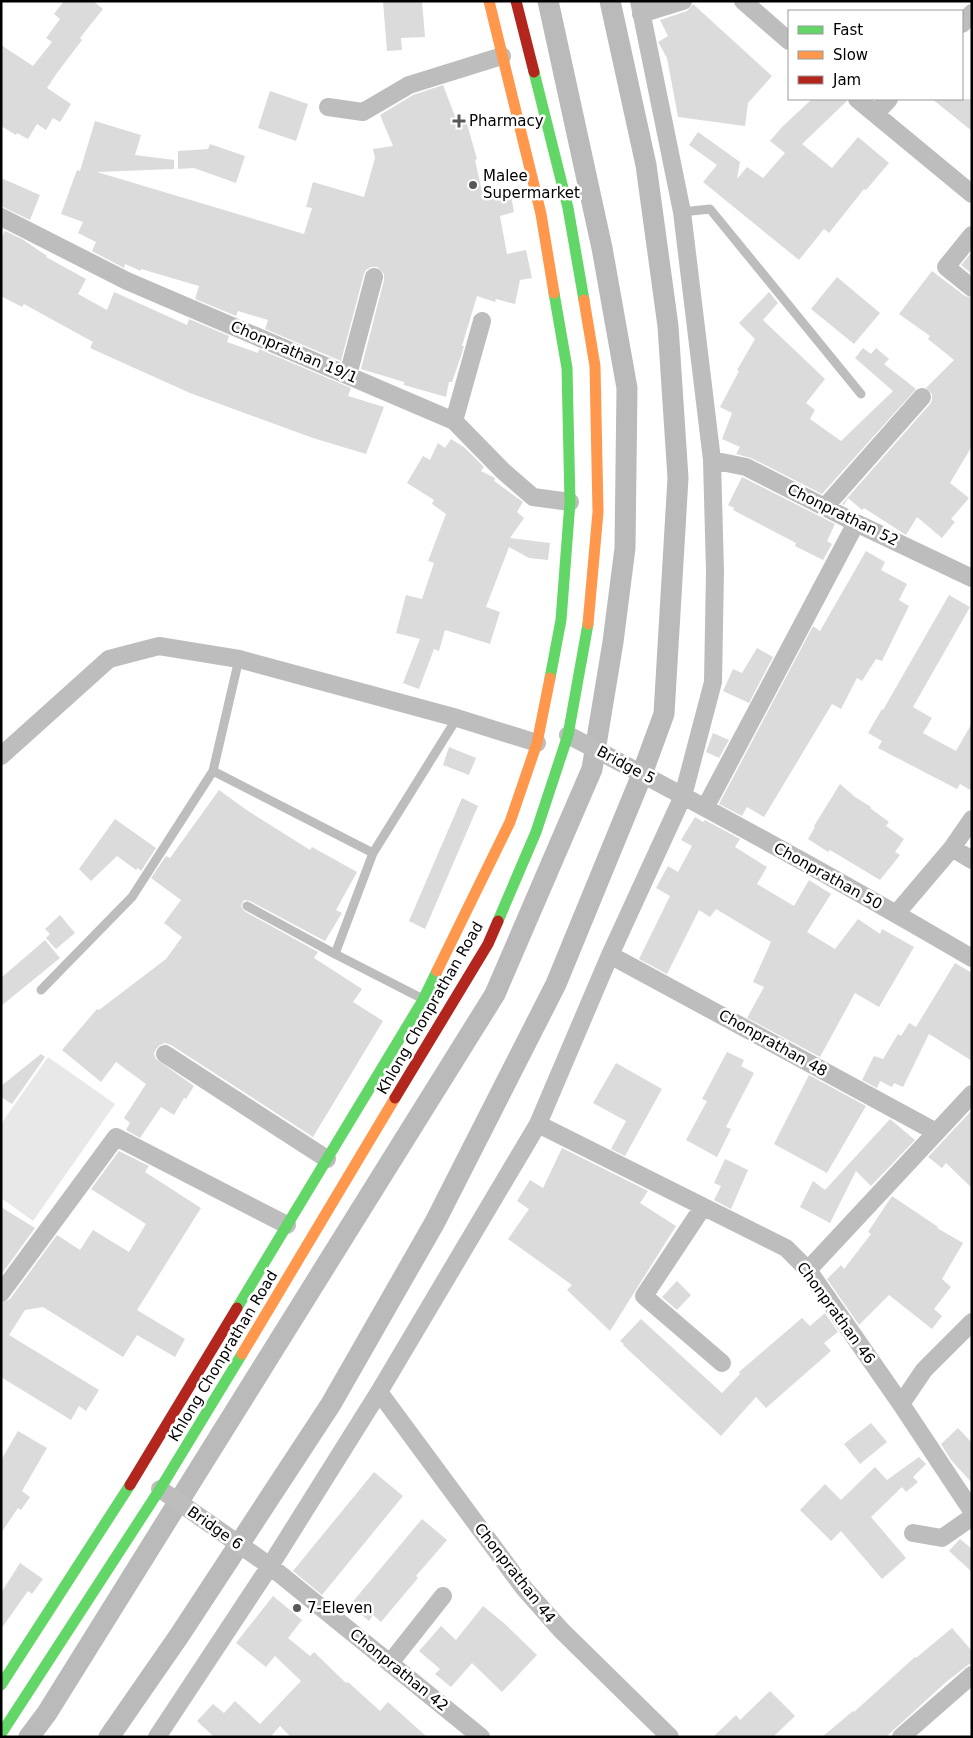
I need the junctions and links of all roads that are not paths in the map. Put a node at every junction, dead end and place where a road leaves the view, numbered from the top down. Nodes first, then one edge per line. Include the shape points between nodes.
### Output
1 (489, 1) edge
2 (516, 1) edge
3 (684, 1) edge
4 (743, 1) edge
5 (640, 8) edge
6 (972, 14) edge
7 (963, 23) edge
8 (788, 40) edge
9 (502, 56) junction
10 (858, 100) edge
11 (889, 100) edge
12 (328, 106) dead end
13 (875, 114) junction
14 (972, 194) edge
15 (682, 212) junction
16 (1, 217) edge
17 (972, 235) edge
18 (374, 277) dead end
19 (972, 288) edge
20 (482, 322) dead end
21 (348, 375) junction
22 (861, 394) dead end
23 (922, 397) dead end
24 (454, 421) junction
25 (712, 460) junction
26 (570, 502) junction
27 (825, 507) junction
28 (856, 523) junction
29 (972, 578) edge
30 (239, 659) junction
31 (457, 718) junction
32 (568, 735) junction
33 (537, 743) junction
34 (1, 756) edge
35 (213, 771) junction
36 (683, 796) junction
37 (705, 808) junction
38 (972, 819) edge
39 (952, 848) junction
40 (373, 853) junction
41 (972, 860) edge
42 (247, 906) dead end
43 (896, 914) junction
44 (335, 954) junction
45 (610, 955) junction
46 (972, 958) edge
47 (41, 990) dead end
48 (423, 1000) junction
49 (165, 1054) dead end
50 (972, 1094) edge
51 (538, 1124) junction
52 (936, 1132) junction
53 (327, 1159) junction
54 (703, 1207) junction
55 (287, 1225) junction
56 (808, 1270) junction
57 (1, 1293) edge
58 (972, 1322) edge
59 (722, 1363) dead end
60 (380, 1392) junction
61 (901, 1404) junction
62 (149, 1482) junction
63 (972, 1511) edge
64 (972, 1517) edge
65 (913, 1533) dead end
66 (270, 1566) junction
67 (444, 1596) dead end
68 (390, 1663) junction
69 (972, 1674) edge
70 (1, 1685) edge
71 (1, 1734) edge
72 (164, 1735) edge
73 (481, 1737) edge
74 (670, 1737) edge
75 (901, 1737) edge

1 - 9 street, Khlong Chonprathan Road
2 - 32 street, Khlong Chonprathan Road via 568,208 595,366 598,512 588,624
3 - 5 street
4 - 8 street
5 - 15 street
6 - 7 street
9 - 12 street via 409,84 363,112
9 - 26 street, Khlong Chonprathan Road via 540,214 567,368
10 - 13 street
11 - 13 street
13 - 14 street
15 - 22 lane via 710,209
15 - 25 street
16 - 21 street, Chonprathan 19/1 via 127,280
17 - 19 street via 946,267
18 - 21 street
20 - 24 street
21 - 24 street, Chonprathan 19/1
23 - 27 street
24 - 26 street, Chonprathan 19/1 via 533,497
25 - 27 street, Chonprathan 52 via 746,467
25 - 36 street via 716,571 713,682
26 - 33 street, Khlong Chonprathan Road via 561,620
27 - 28 street, Chonprathan 52
28 - 29 street, Chonprathan 52
28 - 37 street
30 - 31 street
30 - 34 street via 159,646 109,659
30 - 35 lane
31 - 33 street
31 - 40 lane
32 - 36 street, Bridge 5
32 - 62 street, Khlong Chonprathan Road via 536,832 488,944
33 - 48 street, Khlong Chonprathan Road via 510,822
35 - 40 lane
35 - 47 lane via 132,897
36 - 37 street, Chonprathan 50
36 - 45 street
37 - 43 street, Chonprathan 50
38 - 39 street
39 - 41 street
39 - 43 street
40 - 44 lane
42 - 44 lane
43 - 46 street, Chonprathan 50
44 - 48 lane
45 - 51 street
45 - 52 street, Chonprathan 48
48 - 53 street, Khlong Chonprathan Road
49 - 53 street
50 - 52 street
51 - 54 street, Chonprathan 46
51 - 60 street
52 - 56 street
53 - 55 street, Khlong Chonprathan Road
54 - 56 street, Chonprathan 46 via 786,1248
54 - 59 street via 644,1296
55 - 57 street via 116,1138
55 - 62 street, Khlong Chonprathan Road
56 - 61 street, Chonprathan 46
58 - 61 street via 924,1370
60 - 66 street
60 - 74 street, Chonprathan 44 via 522,1587
61 - 63 street, Chonprathan 46
62 - 66 street, Bridge 6
62 - 70 street, Khlong Chonprathan Road
62 - 71 street, Khlong Chonprathan Road
64 - 65 street via 942,1538
66 - 68 street, Chonprathan 42
66 - 72 street
67 - 68 street
68 - 73 street, Chonprathan 42
69 - 75 street

